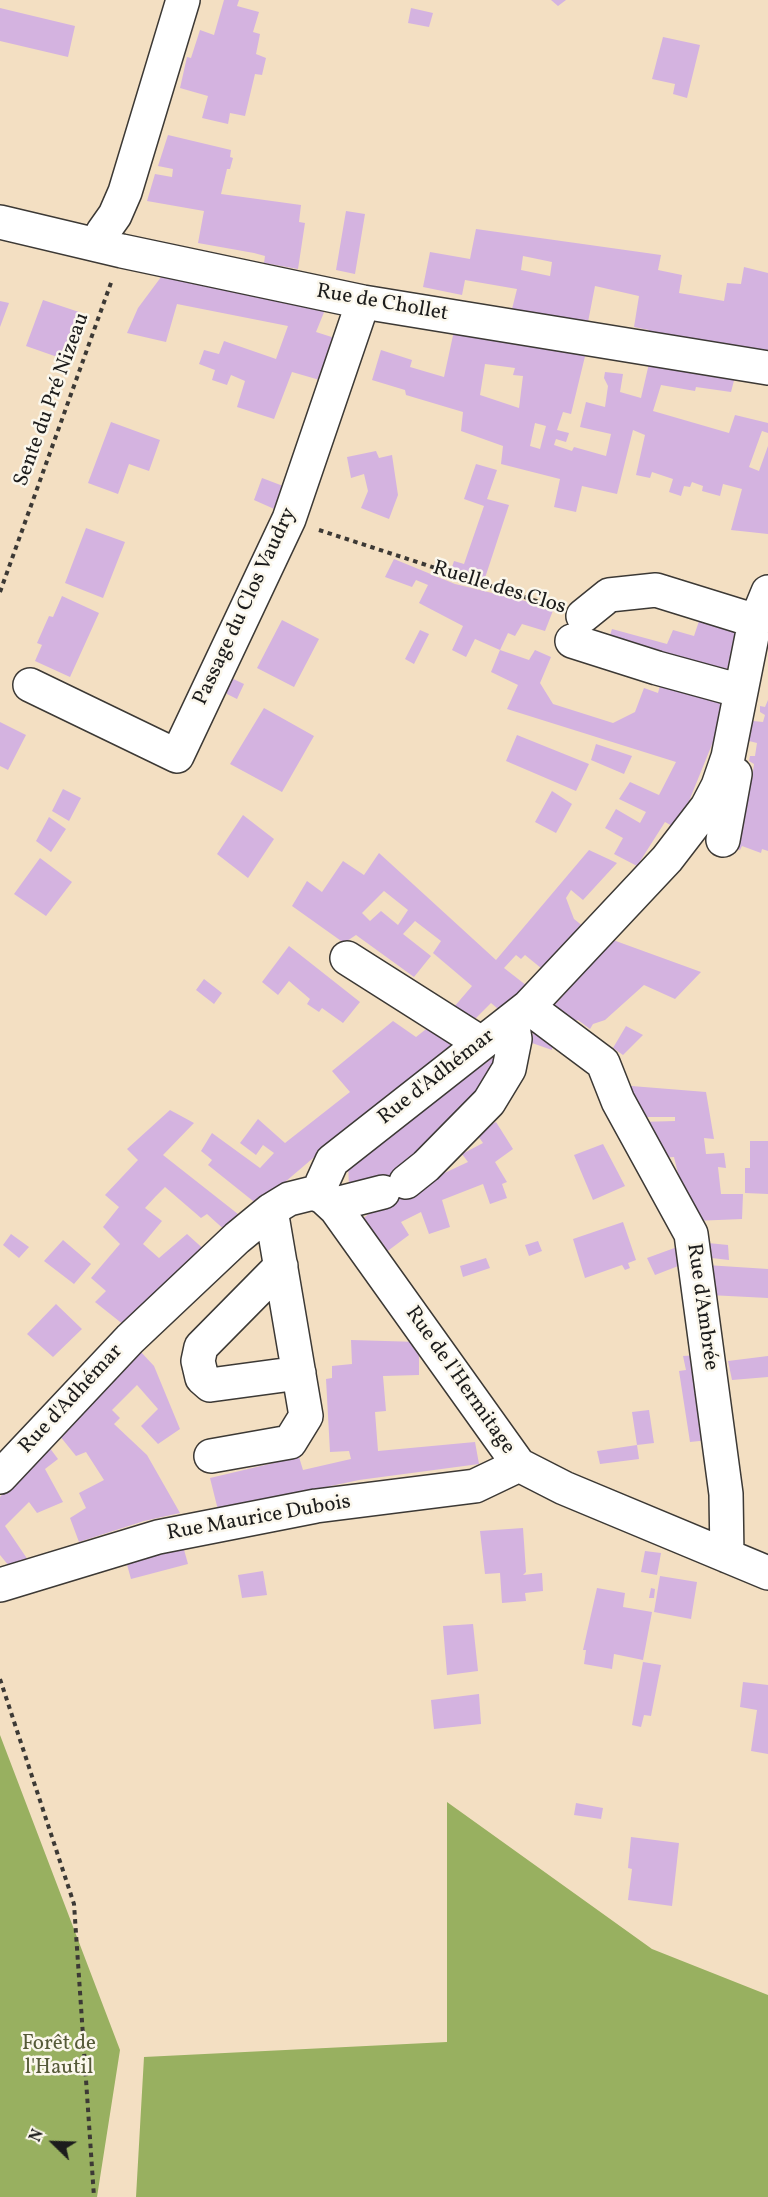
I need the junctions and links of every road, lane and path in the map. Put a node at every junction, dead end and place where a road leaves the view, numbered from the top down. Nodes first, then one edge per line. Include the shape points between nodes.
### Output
1 (183, 0) edge
2 (0, 222) edge
3 (110, 248) junction
4 (363, 302) junction
5 (768, 368) edge
6 (289, 519) junction
7 (0, 592) edge
8 (762, 607) edge
9 (578, 628) junction
10 (30, 685) dead end
11 (741, 691) junction
12 (728, 757) junction
13 (723, 840) dead end
14 (347, 958) dead end
15 (520, 1014) junction
16 (481, 1043) junction
17 (327, 1201) junction
18 (271, 1210) junction
19 (280, 1266) junction
20 (299, 1373) junction
21 (211, 1456) dead end
22 (519, 1465) junction
23 (0, 1477) edge
24 (727, 1556) junction
25 (768, 1573) edge
26 (0, 1585) edge
27 (0, 1679) edge
28 (94, 2197) edge

1 - 3 street via 124,192 103,232
2 - 3 street, Rue de Chollet
3 - 4 street, Rue de Chollet
3 - 7 path, Sente du Pré Nizeau
4 - 5 street, Rue de Chollet
4 - 6 street, Passage du Clos Vaudry
6 - 9 path, Ruelle des Clos
6 - 10 street, Passage du Clos Vaudry via 177,756
8 - 9 street via 656,590 609,595
8 - 11 street, Rue d'Adhémar
9 - 11 street, Ruelle des Clos via 657,668
11 - 12 street, Rue d'Adhémar
12 - 13 street via 736,777
12 - 15 street, Rue d'Adhémar via 707,807 667,859
14 - 16 street
15 - 16 street, Rue d'Adhémar
15 - 17 street via 509,1069 496,1092 426,1166 394,1187
15 - 24 street, Rue d'Ambrée via 603,1063 618,1101 691,1234 726,1494
16 - 17 street, Rue d'Adhémar via 332,1161 321,1183
17 - 18 street, Rue d'Adhémar via 313,1193 302,1194
17 - 22 street, Rue de l'Hermitage
18 - 19 street
18 - 23 street, Rue d'Adhémar via 130,1339
19 - 20 street
19 - 20 street via 201,1347 198,1361 202,1378 210,1385
20 - 21 street via 306,1416 290,1442
22 - 24 street, Rue de l'Hermitage via 564,1488
22 - 26 street, Rue Maurice Dubois via 475,1486 316,1506 158,1538
24 - 25 street, Rue de l'Hermitage
27 - 28 path via 74,1904

